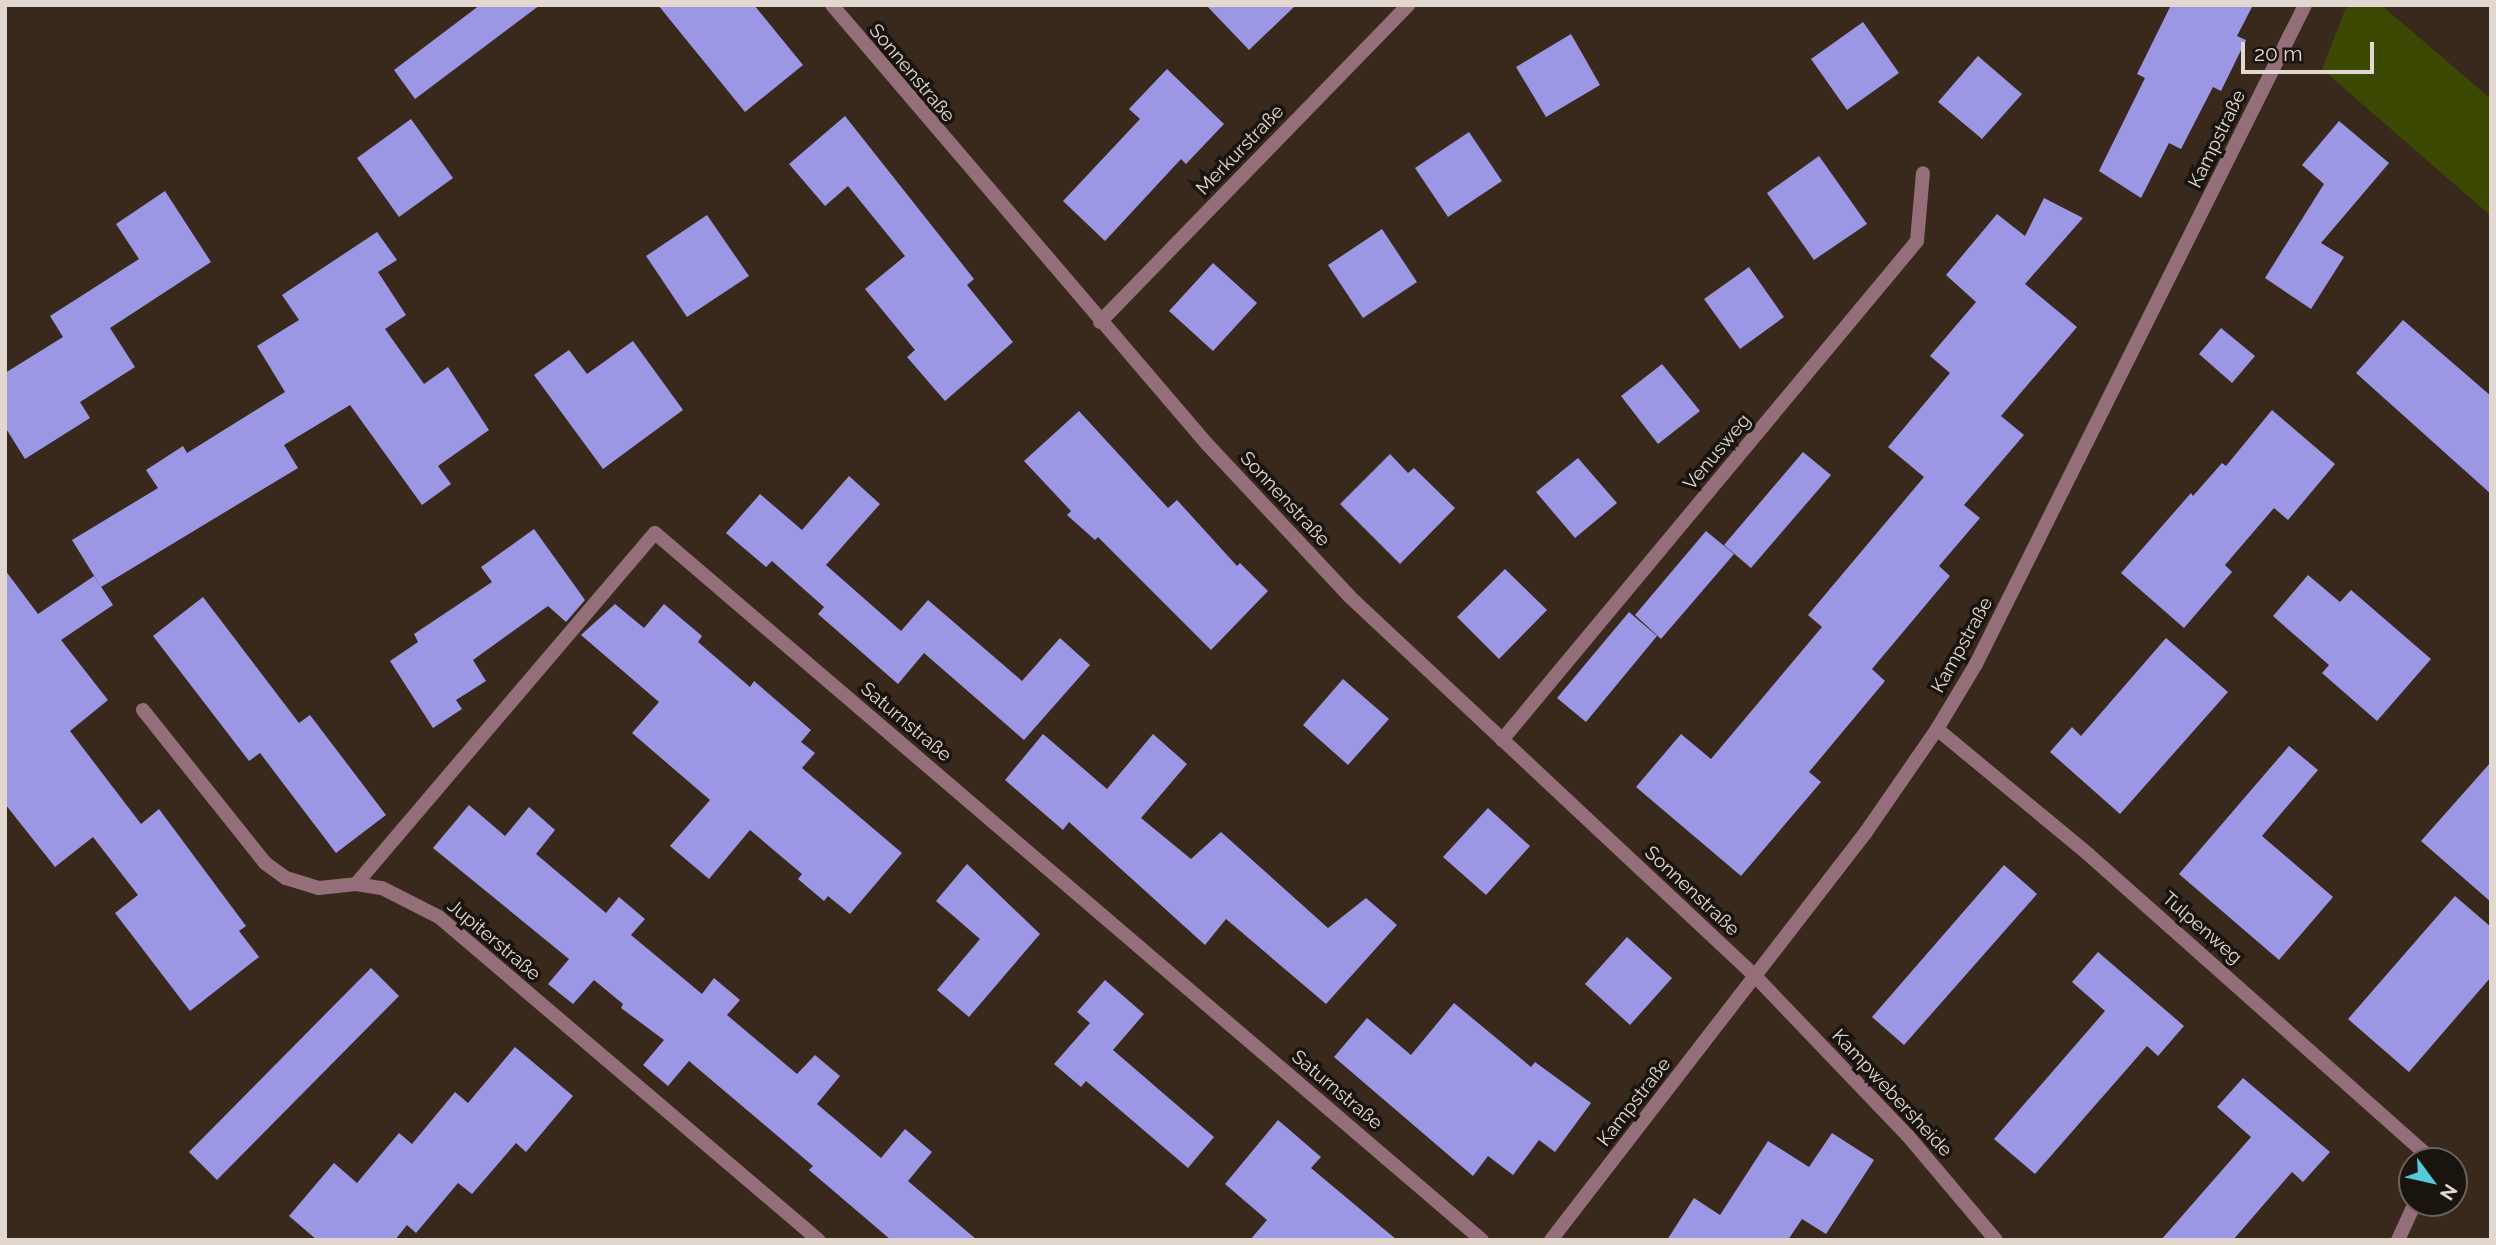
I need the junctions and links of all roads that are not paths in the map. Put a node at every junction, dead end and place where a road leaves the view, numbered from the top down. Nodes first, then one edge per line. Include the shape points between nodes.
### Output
1 (832, 5) edge
2 (1408, 5) edge
3 (2305, 5) edge
4 (1923, 173) dead end
5 (1100, 321) junction
6 (143, 710) dead end
7 (1937, 729) junction
8 (1502, 740) junction
9 (356, 884) junction
10 (1755, 976) junction
11 (2418, 1147) edge
12 (2409, 1217) edge
13 (818, 1240) edge
14 (1482, 1240) edge
15 (1552, 1240) edge
16 (1996, 1240) edge
17 (2398, 1240) edge

1 - 5 street, Sonnenstraße
2 - 5 street, Merkurstraße
3 - 7 street, Kampstraße via 1976,664
4 - 8 street, Venusweg via 1917,241
5 - 8 street, Sonnenstraße via 1349,596
6 - 9 street, Jupiterstraße via 264,863 286,878 319,888
7 - 10 street, Kampstraße
7 - 11 street, Tulpenweg via 2088,854
8 - 10 street, Sonnenstraße
9 - 13 street, Jupiterstraße via 406,897 439,917
9 - 14 street, Saturnstraße via 655,533
10 - 15 street, Kampstraße
10 - 16 street, Kampwebersheide via 1908,1136
12 - 17 street

